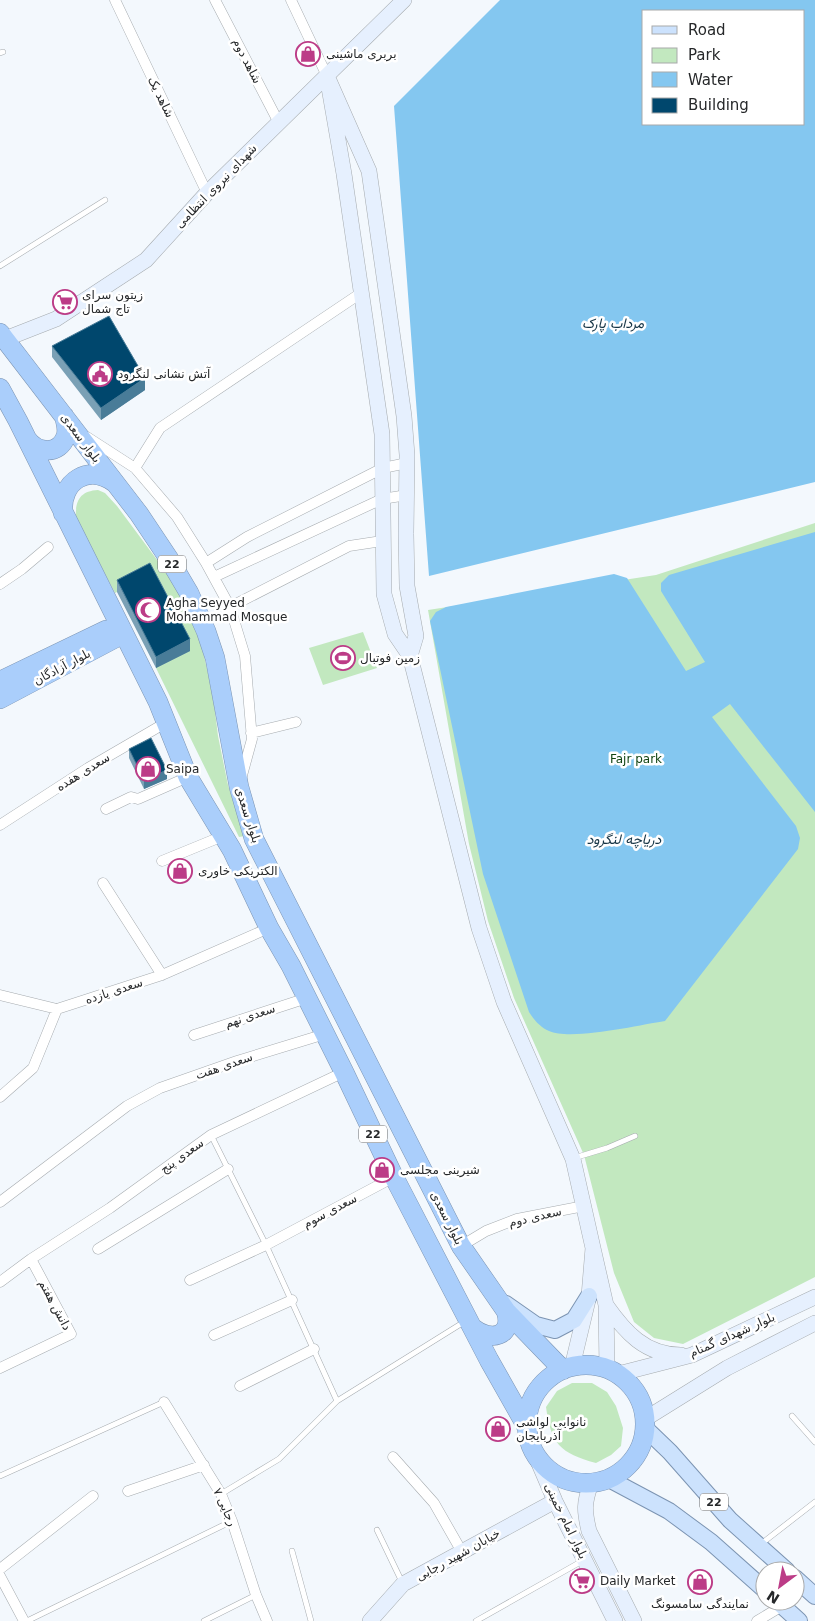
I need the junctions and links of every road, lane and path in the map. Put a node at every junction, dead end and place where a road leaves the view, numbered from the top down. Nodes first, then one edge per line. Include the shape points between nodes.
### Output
1 (115, 0) edge
2 (215, 0) edge
3 (291, 0) edge
4 (404, 0) edge
5 (327, 76) junction
6 (279, 123) junction
7 (207, 194) junction
8 (104, 200) dead end
9 (0, 266) edge
10 (361, 293) junction
11 (2, 336) edge
12 (0, 388) edge
13 (70, 423) junction
14 (27, 439) junction
15 (407, 463) junction
16 (135, 468) junction
17 (383, 468) junction
18 (116, 483) junction
19 (407, 494) junction
20 (382, 499) junction
21 (63, 512) junction
22 (382, 541) junction
23 (48, 547) dead end
24 (206, 563) junction
25 (214, 577) junction
26 (0, 584) edge
27 (230, 607) junction
28 (121, 629) junction
29 (410, 656) junction
30 (0, 680) edge
31 (0, 699) edge
32 (167, 722) junction
33 (296, 722) dead end
34 (252, 733) junction
35 (188, 777) junction
36 (239, 787) junction
37 (106, 809) dead end
38 (0, 825) edge
39 (223, 836) junction
40 (162, 861) dead end
41 (103, 884) dead end
42 (270, 928) junction
43 (162, 975) junction
44 (0, 996) edge
45 (307, 998) junction
46 (57, 1009) junction
47 (326, 1034) junction
48 (194, 1035) dead end
49 (344, 1072) junction
50 (0, 1097) edge
51 (211, 1135) junction
52 (635, 1136) dead end
53 (574, 1158) junction
54 (228, 1169) junction
55 (394, 1177) junction
56 (0, 1202) edge
57 (584, 1206) junction
58 (266, 1245) junction
59 (461, 1246) junction
60 (592, 1248) junction
61 (98, 1249) dead end
62 (31, 1259) junction
63 (190, 1280) dead end
64 (0, 1282) edge
65 (589, 1296) junction
66 (815, 1297) edge
67 (292, 1300) junction
68 (501, 1304) junction
69 (606, 1305) junction
70 (471, 1323) junction
71 (815, 1323) edge
72 (214, 1335) dead end
73 (314, 1348) junction
74 (692, 1355) junction
75 (0, 1368) edge
76 (568, 1369) junction
77 (612, 1372) junction
78 (240, 1386) dead end
79 (337, 1401) junction
80 (164, 1402) joint
81 (792, 1416) dead end
82 (645, 1424) junction
83 (530, 1438) junction
84 (815, 1442) edge
85 (393, 1457) dead end
86 (204, 1465) junction
87 (0, 1476) edge
88 (600, 1481) junction
89 (128, 1491) dead end
90 (221, 1494) junction
91 (93, 1496) dead end
92 (555, 1501) junction
93 (815, 1502) edge
94 (232, 1521) junction
95 (377, 1530) dead end
96 (759, 1546) junction
97 (292, 1551) dead end
98 (462, 1552) junction
99 (584, 1560) junction
100 (776, 1561) edge
101 (0, 1569) edge
102 (0, 1576) edge
103 (755, 1581) edge
104 (403, 1584) junction
105 (805, 1587) edge
106 (256, 1595) junction
107 (815, 1596) edge
108 (771, 1611) edge
109 (788, 1611) edge
110 (26, 1621) edge
111 (204, 1621) edge
112 (267, 1621) edge
113 (311, 1621) edge
114 (370, 1621) edge
115 (476, 1621) edge
116 (615, 1621) edge
117 (634, 1621) edge
118 (757, 1621) edge
119 (800, 1621) edge

1 - 7 street, شاهد یک
2 - 6 street, شاهد دوم
3 - 5 street
4 - 5 street, شهدای نیروی انتظامی
5 - 6 street, شهدای نیروی انتظامی
5 - 10 street
5 - 15 street via 369,171 404,416
6 - 7 street, شهدای نیروی انتظامی
7 - 11 street, شهدای نیروی انتظامی via 146,260 56,319
8 - 9 lane
10 - 16 street via 160,428
10 - 17 street via 382,434
11 - 13 highway, بلوار سعدی / 22
12 - 14 highway, 22
13 - 14 highway via 58,447 51,450 44,451 31,445
13 - 16 street
13 - 18 highway, بلوار سعدی / 22
14 - 21 highway, 22
15 - 17 street
15 - 19 street
16 - 24 street via 177,517
17 - 20 street
17 - 24 street via 247,537
18 - 21 highway via 97,474 77,479 63,497
18 - 36 highway, بلوار سعدی / 22 via 169,559 206,631 219,674
19 - 20 street
19 - 29 street via 407,586 416,636
20 - 22 street
20 - 25 street
21 - 28 highway, 22
22 - 27 street via 349,546
22 - 29 street via 384,594 395,634
23 - 26 street
24 - 25 street
25 - 27 street
27 - 34 street via 245,656
28 - 30 highway, بلوار آزادگان
28 - 31 highway, بلوار آزادگان
28 - 32 highway, 22
29 - 53 street via 479,928 504,1002
32 - 35 highway, 22
32 - 38 street, سعدی هفده
33 - 34 street
34 - 36 street
35 - 37 street
35 - 39 highway, 22
36 - 59 highway, بلوار سعدی / 22 via 254,839
39 - 40 street
39 - 42 highway, 22
41 - 43 street
42 - 43 street, سعدی یازده
42 - 45 highway, 22
43 - 46 street, سعدی یازده
44 - 46 street
45 - 47 highway, 22
45 - 48 street, سعدی نهم
46 - 50 street via 33,1068
47 - 49 highway, 22
47 - 56 street, سعدی هفت via 237,1060 160,1088 127,1106
49 - 51 street, سعدی پنج
49 - 55 highway, 22
51 - 54 lane
51 - 62 street, سعدی پنج via 110,1208
52 - 53 lane
53 - 57 street
54 - 58 lane
54 - 61 street
55 - 58 street, سعدی سوم
55 - 70 highway, 22
57 - 59 street, سعدی دوم via 517,1219 486,1231
57 - 60 street
58 - 63 street, سعدی سوم
58 - 67 lane
59 - 68 highway, بلوار سعدی / 22
60 - 65 street
60 - 69 street
62 - 64 street, سعدی پنج
62 - 75 street, دانش هفتم via 72,1334
65 - 68 main road via 574,1320 555,1330 536,1325
65 - 76 street
66 - 74 street, بلوار شهدای گمنام
67 - 72 street
67 - 73 lane
68 - 70 highway via 508,1323 497,1336 486,1336
68 - 76 highway, بلوار سعدی / 22
69 - 74 street via 621,1327 644,1345 667,1355
69 - 77 street
70 - 79 lane
70 - 83 highway, 22
71 - 82 street, بلوار شهدای گمنام via 727,1368
73 - 78 street
73 - 79 lane
74 - 77 street, بلوار شهدای گمنام
76 - 77 highway via 584,1365
76 - 83 highway via 547,1380 536,1394 529,1411
77 - 82 highway, 22 via 631,1386 641,1402
79 - 90 lane via 279,1459
80 - 86 street, رجایی ۷
80 - 87 lane
81 - 84 lane
82 - 88 highway via 642,1444 634,1459 623,1471
82 - 96 main road, 22 via 730,1520
83 - 88 highway, 22 via 542,1463 556,1475 573,1482
83 - 92 street, بلوار امام خمینی
85 - 98 street via 434,1503
86 - 89 street
86 - 90 street, رجایی ۷
88 - 103 main road, 22 via 669,1511 711,1542
88 - 117 street, بلوار امام خمینی via 585,1499 585,1515 589,1531
90 - 94 street, رجایی ۷
91 - 101 street
92 - 98 street, خیابان شهید رجایی
92 - 99 street, بلوار امام خمینی
93 - 96 lane
94 - 106 street, رجایی ۷
94 - 110 lane
95 - 104 lane
96 - 100 main road, 22
97 - 113 lane
98 - 104 street, خیابان شهید رجایی
99 - 115 lane
99 - 116 street, بلوار امام خمینی
102 - 110 street
104 - 114 street, خیابان شهید رجایی
105 - 107 main road
106 - 111 lane
106 - 112 street, رجایی ۷
108 - 118 street
109 - 119 main road

